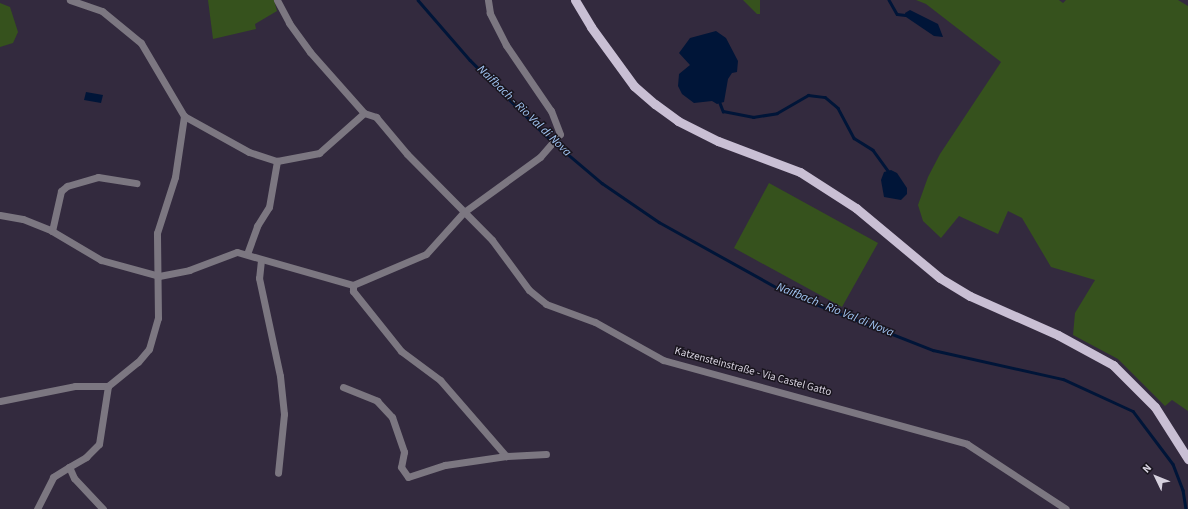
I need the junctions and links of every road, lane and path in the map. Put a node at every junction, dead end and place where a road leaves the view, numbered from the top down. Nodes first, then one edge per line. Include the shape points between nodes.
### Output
1 (70, 0) edge
2 (277, 0) edge
3 (488, 0) edge
4 (575, 0) edge
5 (364, 113) junction
6 (184, 116) junction
7 (277, 161) junction
8 (137, 183) dead end
9 (464, 212) junction
10 (0, 215) edge
11 (52, 231) junction
12 (247, 254) junction
13 (261, 260) junction
14 (158, 276) junction
15 (353, 285) junction
16 (108, 386) junction
17 (343, 387) dead end
18 (0, 401) edge
19 (546, 454) dead end
20 (506, 456) junction
21 (1188, 459) edge
22 (69, 467) junction
23 (278, 473) dead end
24 (37, 509) edge
25 (103, 509) edge
26 (1066, 509) edge

1 - 6 street via 102,11 141,42
2 - 5 street, Katzensteinstraße - Via Castel Gatto via 288,23 310,52
3 - 9 street via 490,13 506,45 561,129 550,148
4 - 21 main road via 591,27 634,86 678,120 718,141 800,172 827,188 952,285 970,296 1058,335 1113,365 1155,406
5 - 7 street via 319,153
5 - 9 street, Katzensteinstraße - Via Castel Gatto via 376,117
6 - 7 street via 249,152
6 - 14 street via 175,177 157,233
7 - 12 street via 269,207 257,226
8 - 11 street via 98,177 67,186 61,191
9 - 15 street via 426,254
9 - 26 street, Katzensteinstraße - Via Castel Gatto via 492,240 529,290 546,304 596,322 663,360 967,444
10 - 11 street via 23,219
11 - 14 street via 101,260
12 - 13 street
12 - 14 street via 237,252 189,270
13 - 15 street
13 - 23 street via 258,278 280,376 284,414
14 - 16 street via 158,318 149,349 138,362
15 - 20 street via 353,291 401,351 440,380
16 - 18 street via 75,386
16 - 22 street via 99,444 86,457
17 - 20 street via 377,401 392,417 404,452 402,466 408,477 445,465
19 - 20 street
22 - 24 street via 53,477
22 - 25 street via 74,478

